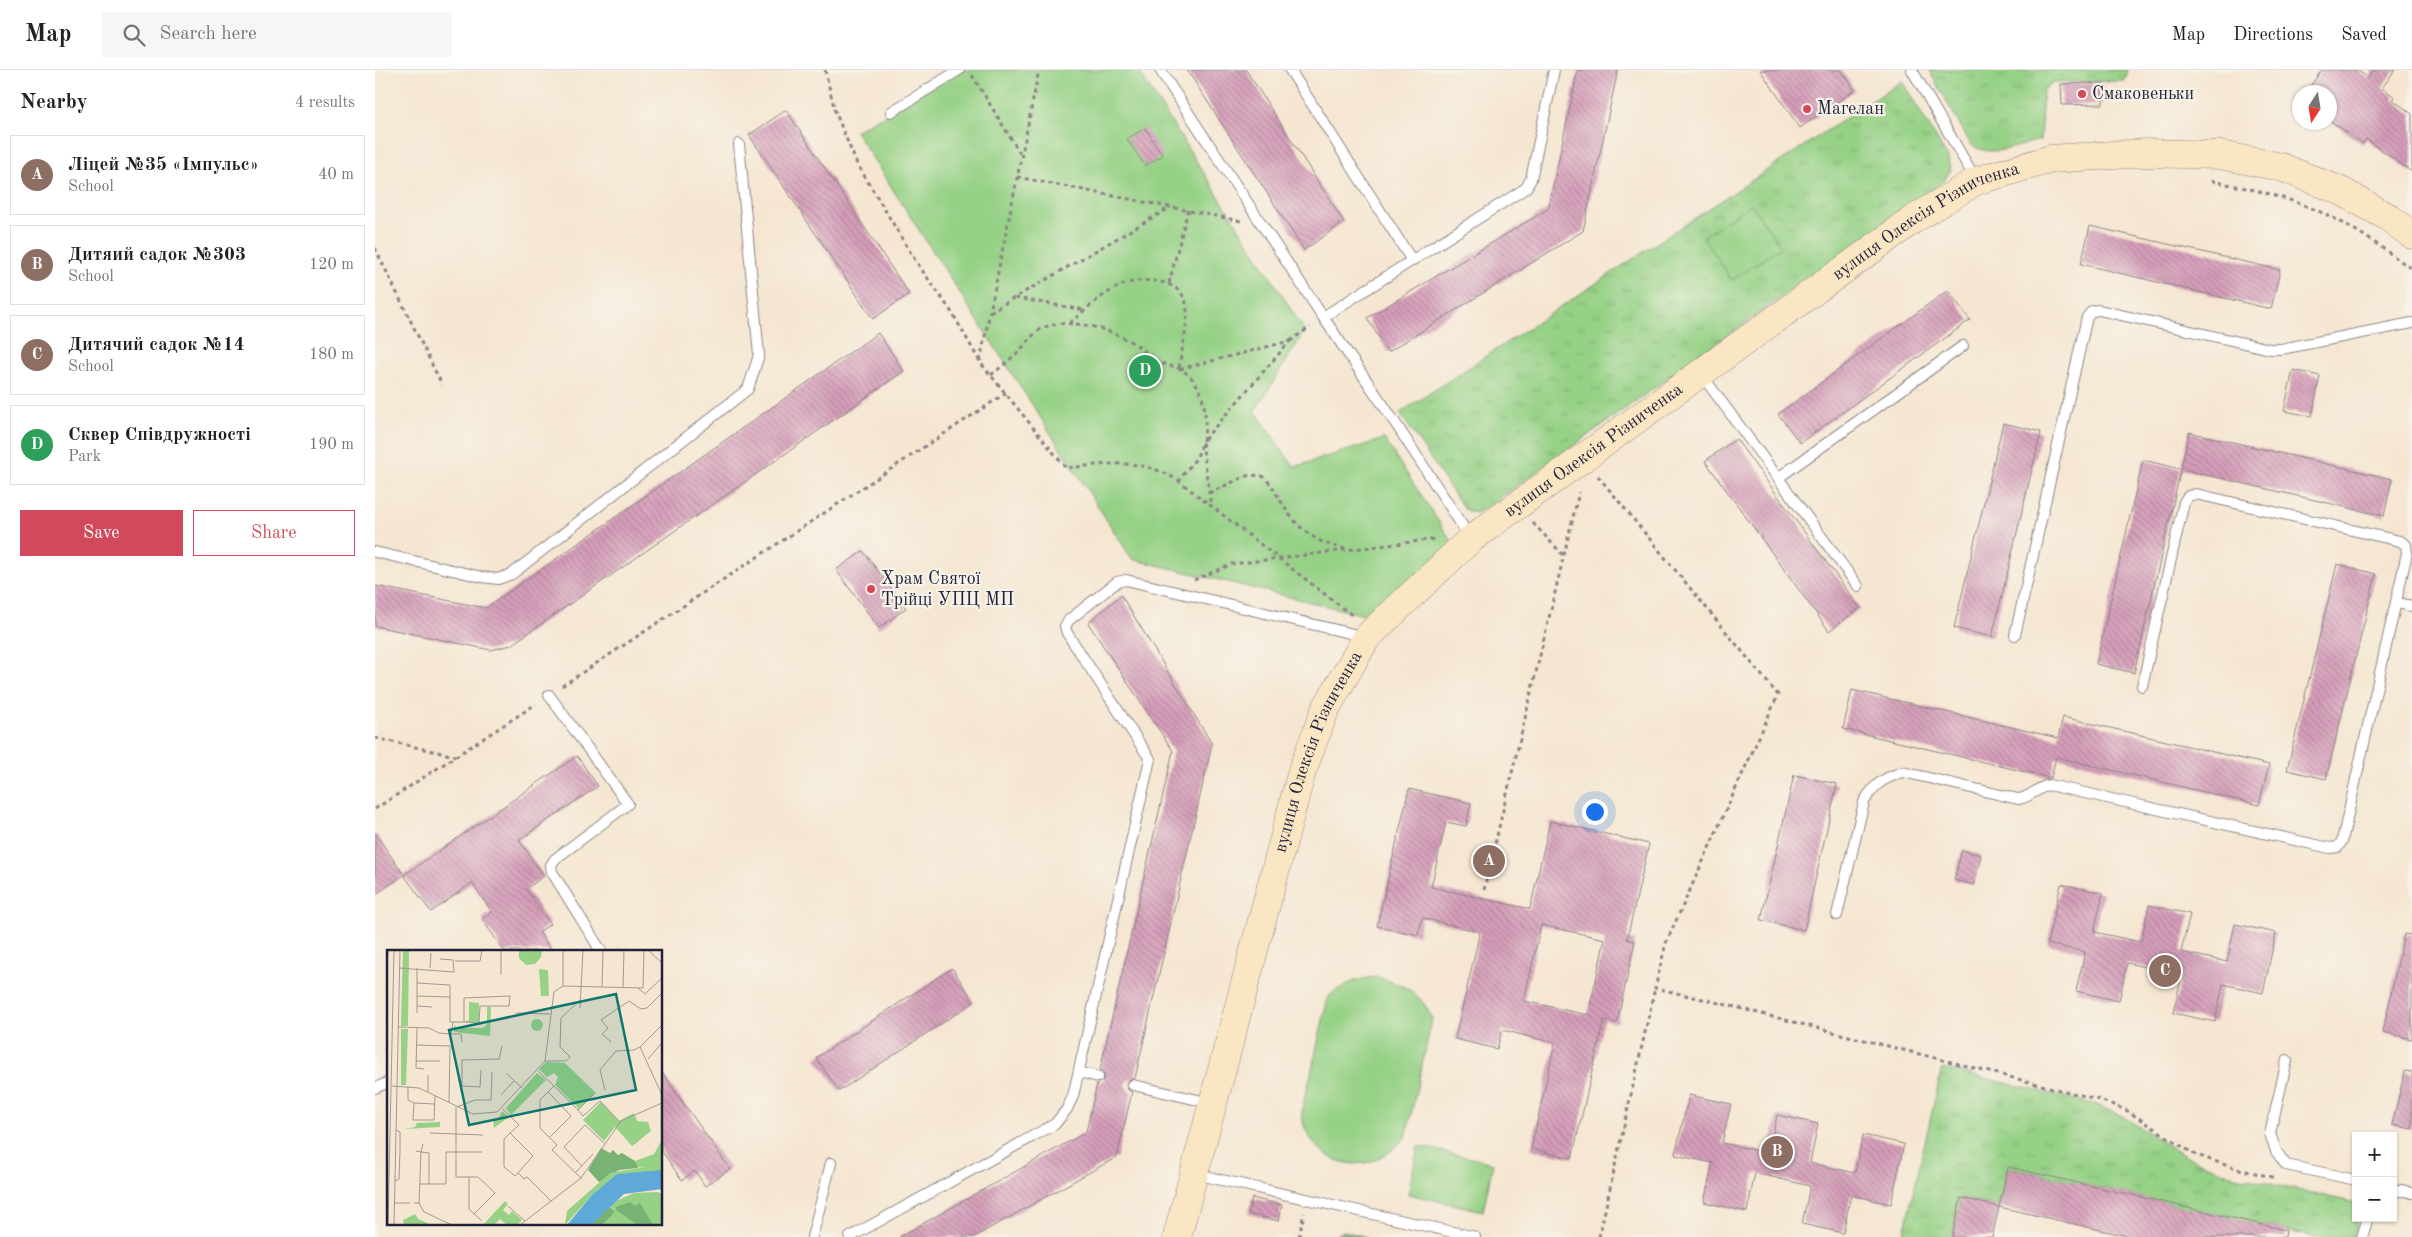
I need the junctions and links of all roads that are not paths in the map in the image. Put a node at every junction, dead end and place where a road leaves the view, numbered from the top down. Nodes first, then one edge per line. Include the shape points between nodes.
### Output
1 (959, 70) edge
2 (1160, 70) edge
3 (1290, 70) edge
4 (1554, 70) edge
5 (1913, 70) edge
6 (891, 112) dead end
7 (739, 144) dead end
8 (1977, 181) junction
9 (2412, 235) edge
10 (1411, 259) junction
11 (1323, 317) junction
12 (2412, 323) edge
13 (1963, 346) dead end
14 (1701, 373) junction
15 (1778, 478) junction
16 (1468, 534) junction
17 (375, 552) edge
18 (1858, 586) dead end
19 (2397, 602) junction
20 (2412, 606) edge
21 (1362, 628) junction
22 (2015, 635) dead end
23 (2142, 686) dead end
24 (549, 695) road end
25 (1837, 915) dead end
26 (600, 950) edge
27 (2287, 1060) dead end
28 (1079, 1072) junction
29 (1098, 1077) dead end
30 (387, 1083) edge
31 (1133, 1085) dead end
32 (375, 1088) edge
33 (1212, 1104) junction
34 (831, 1163) dead end
35 (1194, 1174) junction
36 (2352, 1179) edge
37 (2367, 1222) edge
38 (812, 1237) edge
39 (850, 1237) edge
40 (1177, 1237) edge
41 (1475, 1237) edge
42 (2362, 1237) edge

1 - 6 lane
2 - 11 lane
3 - 10 lane
4 - 10 lane via 1531,178 1525,188 1517,196
5 - 8 lane
7 - 17 lane via 759,355 748,389 512,574 498,579 482,577
8 - 9 street, вулиця Олексія Різниченка via 2051,159 2145,153 2219,155 2281,167 2341,190
8 - 14 street, вулиця Олексія Різниченка via 1914,218
10 - 11 lane
11 - 16 lane
12 - 22 lane via 2271,349 2099,310 2091,311 2087,317
13 - 15 lane
14 - 15 lane
14 - 16 street, вулиця Олексія Різниченка
15 - 18 lane
16 - 21 street, вулиця Олексія Різниченка
19 - 20 lane
19 - 23 lane via 2407,553 2406,545 2400,541 2196,494 2188,496
19 - 25 lane via 2342,841 2337,847 2049,785 2018,799 1903,772 1885,778 1871,788 1864,802
21 - 28 lane via 1121,580 1065,626 1150,759
21 - 33 street, вулиця Олексія Різниченка via 1302,771
24 - 26 lane via 629,804 551,865 552,872
27 - 36 lane via 2270,1134 2277,1151 2286,1165
28 - 29 lane
28 - 39 lane via 1067,1109 1055,1124
30 - 32 lane
31 - 33 lane
33 - 35 street, вулиця Олексія Різниченка
34 - 38 lane
35 - 40 street, вулиця Олексія Різниченка
35 - 41 lane
37 - 42 lane

